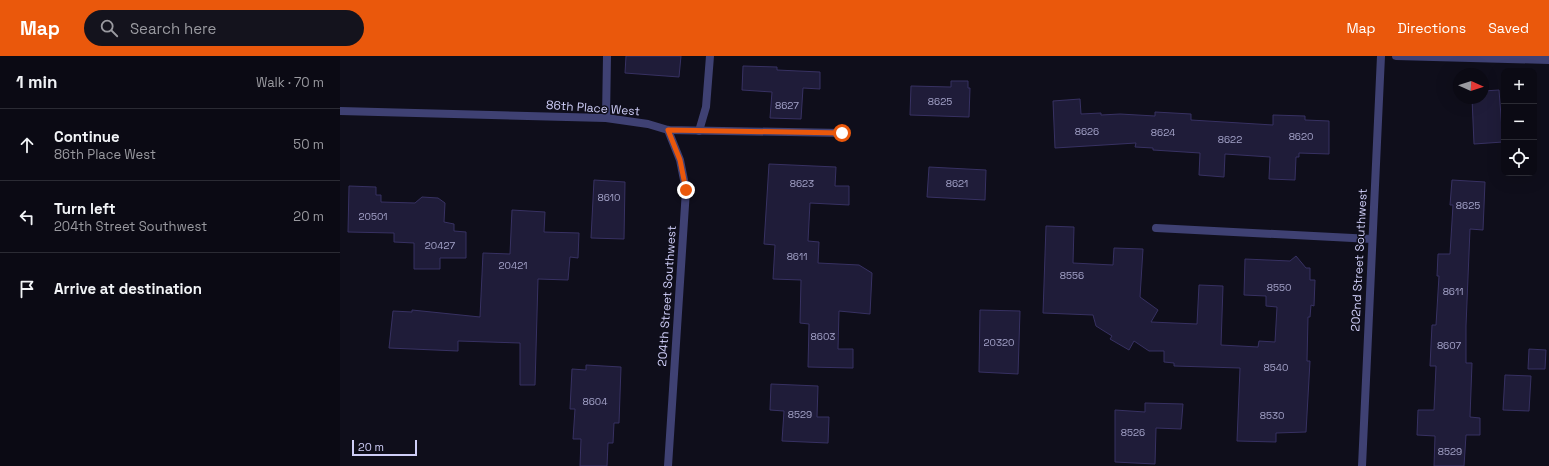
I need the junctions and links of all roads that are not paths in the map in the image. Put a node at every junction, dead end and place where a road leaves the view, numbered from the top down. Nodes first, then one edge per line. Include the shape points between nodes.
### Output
1 (607, 56) edge
2 (710, 56) edge
3 (1381, 56) edge
4 (1396, 56) edge
5 (1549, 60) edge
6 (340, 111) edge
7 (606, 118) junction
8 (668, 130) junction
9 (698, 131) junction
10 (842, 133) dead end
11 (1156, 228) dead end
12 (1372, 240) junction
13 (668, 466) edge
14 (1362, 466) edge

1 - 7 street
2 - 9 street via 706,107
3 - 12 street, 202nd Street Southwest
4 - 5 street
6 - 7 street, 86th Place West
7 - 8 street, 86th Place West via 648,124
8 - 9 street, 86th Place West
8 - 13 street, 204th Street Southwest via 680,160 686,190
9 - 10 street, 86th Place West
11 - 12 street
12 - 14 street, 202nd Street Southwest

